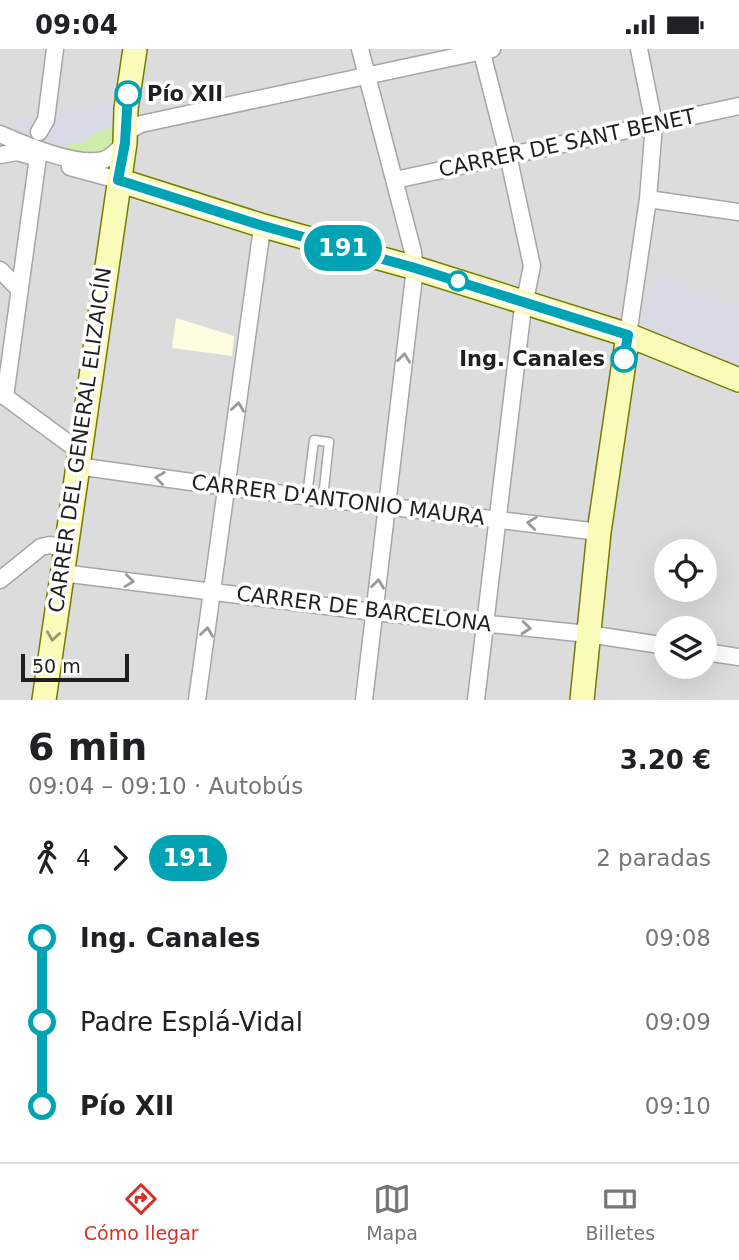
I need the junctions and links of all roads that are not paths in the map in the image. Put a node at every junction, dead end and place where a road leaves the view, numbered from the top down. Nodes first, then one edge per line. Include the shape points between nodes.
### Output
1 (55, 49) edge
2 (135, 49) edge
3 (360, 49) edge
4 (639, 49) edge
5 (485, 50) edge
6 (368, 75) junction
7 (739, 106) edge
8 (654, 124) junction
9 (39, 132) dead end
10 (0, 134) edge
11 (124, 138) junction
12 (0, 155) edge
13 (508, 156) junction
14 (38, 157) junction
15 (118, 180) junction
16 (395, 180) junction
17 (648, 199) junction
18 (739, 212) edge
19 (260, 225) junction
20 (415, 268) junction
21 (0, 269) edge
22 (20, 290) junction
23 (523, 302) junction
24 (628, 335) junction
25 (739, 380) edge
26 (4, 401) edge
27 (78, 458) junction
28 (227, 487) junction
29 (315, 497) junction
30 (387, 506) junction
31 (497, 519) junction
32 (599, 532) junction
33 (65, 549) junction
34 (62, 573) junction
35 (0, 580) edge
36 (213, 591) junction
37 (374, 612) junction
38 (486, 624) junction
39 (588, 634) junction
40 (654, 644) edge
41 (717, 654) edge
42 (739, 657) edge
43 (44, 700) edge
44 (197, 700) edge
45 (364, 700) edge
46 (476, 700) edge
47 (582, 700) edge

1 - 9 street via 46,120
2 - 11 street, CARRER DEL GENERAL ELIZAICÍN
3 - 6 street
4 - 8 street
5 - 6 street
5 - 13 street
6 - 11 street via 141,124
6 - 16 street
7 - 8 street, CARRER DE SANT BENET
8 - 13 street, CARRER DE SANT BENET
8 - 17 street
10 - 11 street via 92,162 105,160
11 - 15 street, CARRER DEL GENERAL ELIZAICÍN
12 - 14 street via 17,152
13 - 16 street, CARRER DE SANT BENET
13 - 23 street via 532,266
14 - 15 street
14 - 22 street
15 - 19 street
15 - 27 street, CARRER DEL GENERAL ELIZAICÍN
16 - 20 street
17 - 18 street
17 - 24 street
19 - 20 street
28 -> 19 street
20 - 23 street
30 -> 20 street
21 - 22 street
22 - 26 street
23 - 24 street
23 - 31 street
24 - 25 street
24 - 32 street
26 - 27 street
28 -> 27 street, CARRER D'ANTONIO MAURA
27 - 33 street, CARRER DEL GENERAL ELIZAICÍN
28 - 29 street, CARRER D'ANTONIO MAURA
28 - 36 street
29 - 29 lane via 329,442 314,440
29 - 30 street, CARRER D'ANTONIO MAURA
30 - 31 street, CARRER D'ANTONIO MAURA
37 -> 30 street
32 -> 31 street, CARRER D'ANTONIO MAURA
31 - 38 street
32 - 39 street
33 - 34 street, CARRER DEL GENERAL ELIZAICÍN
33 - 35 street via 41,547
34 -> 36 street, CARRER DE BARCELONA
34 -> 43 street, CARRER DEL GENERAL ELIZAICÍN
36 - 37 street, CARRER DE BARCELONA
44 -> 36 street
37 - 38 street, CARRER DE BARCELONA
37 - 45 street
38 -> 39 street, CARRER DE BARCELONA
38 - 46 street
39 - 40 street, CARRER DE BARCELONA
39 - 47 street
41 - 42 street

